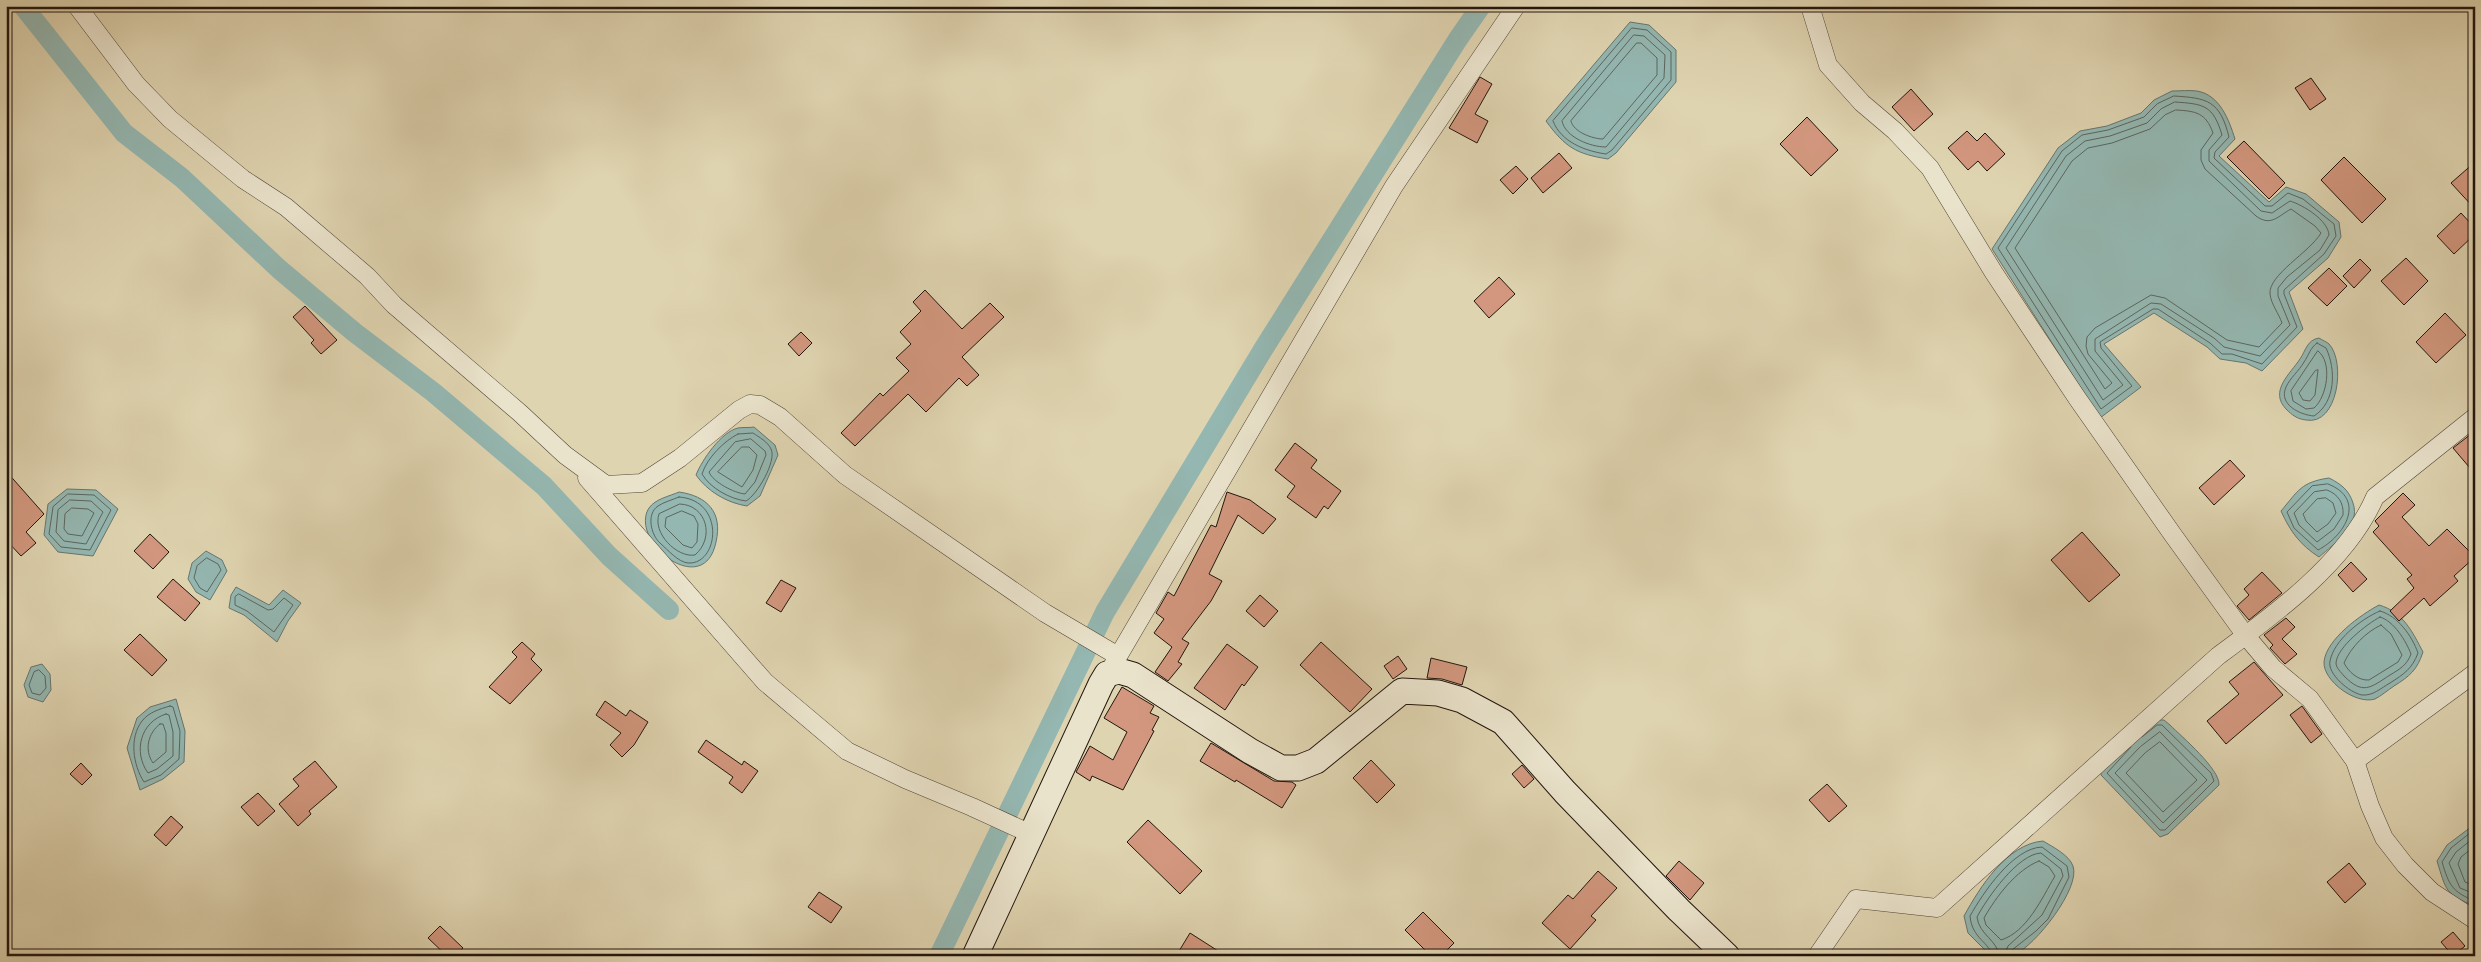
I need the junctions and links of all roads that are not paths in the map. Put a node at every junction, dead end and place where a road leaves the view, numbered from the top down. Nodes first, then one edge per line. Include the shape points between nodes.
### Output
1 (77, 6) edge
2 (1516, 6) edge
3 (1810, 6) edge
4 (2475, 417) edge
5 (570, 459) junction
6 (2246, 636) junction
7 (1113, 665) junction
8 (2475, 673) edge
9 (2355, 761) junction
10 (1031, 834) junction
11 (2475, 920) edge
12 (975, 956) edge
13 (1727, 956) edge
14 (1817, 956) edge

1 - 5 street via 136,84 170,119 243,179 309,226 367,276 394,306
2 - 7 street via 1394,186
3 - 6 street via 1828,65 1862,103 1895,131 1930,168 2076,398
4 - 6 street via 2375,497 2368,514 2326,568
5 - 7 street via 606,485 642,483 680,458 739,410 750,404 760,405 780,417 845,475 1045,613
5 - 10 street via 765,682 847,751
6 - 9 street via 2273,668 2310,699
6 - 14 street via 2218,656 1937,908 1856,899
7 - 10 street
7 - 13 street via 1281,768 1298,768 1316,761 1402,691 1438,693 1462,700 1503,722 1565,792
8 - 9 street
9 - 11 street via 2384,838 2432,892
10 - 12 street

